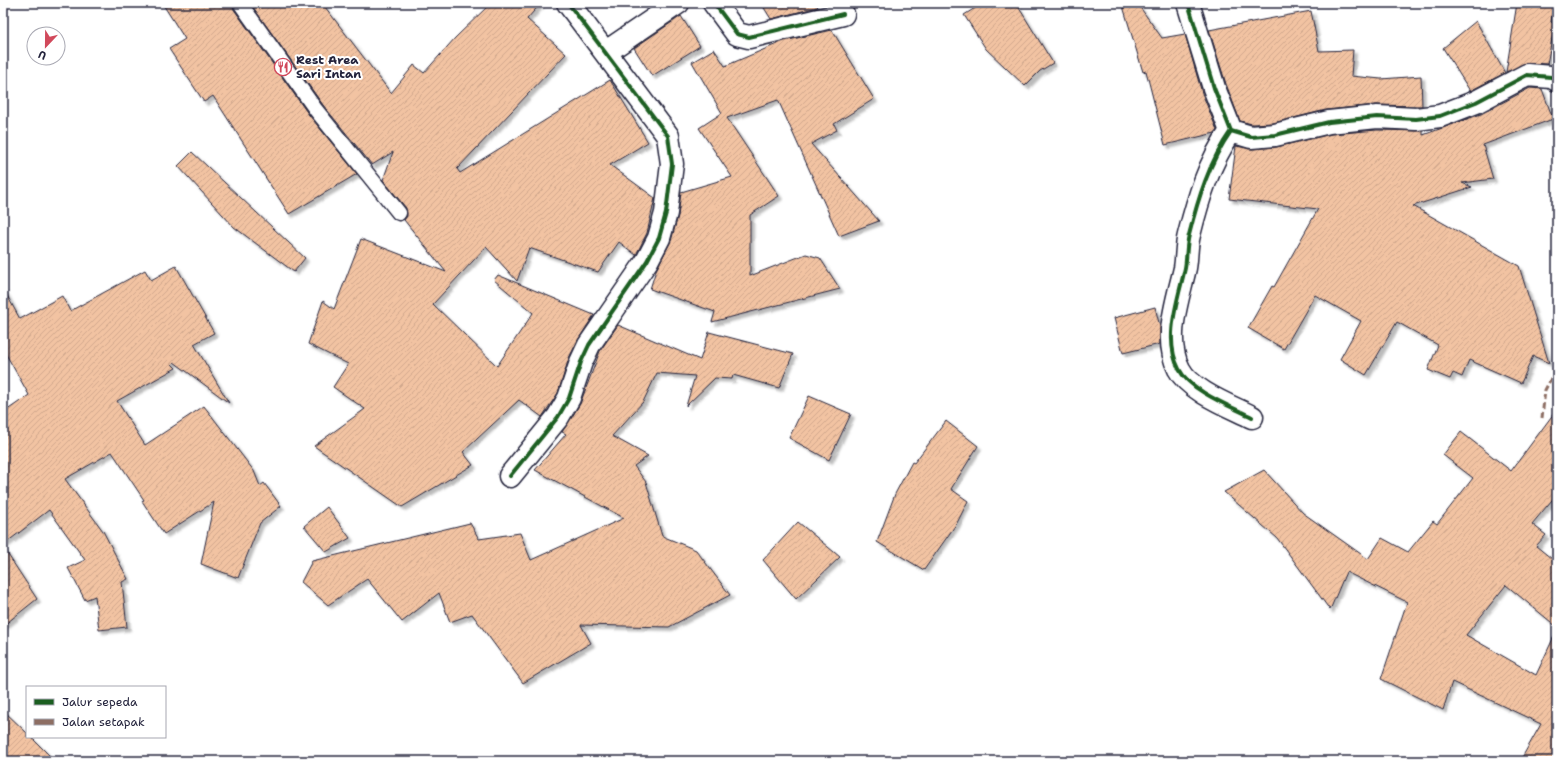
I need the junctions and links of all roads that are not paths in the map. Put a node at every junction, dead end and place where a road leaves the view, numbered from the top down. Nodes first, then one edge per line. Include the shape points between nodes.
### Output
1 (240, 3) edge
2 (568, 3) edge
3 (678, 3) edge
4 (714, 3) edge
5 (1188, 3) edge
6 (843, 14) dead end
7 (606, 52) junction
8 (1557, 80) edge
9 (1231, 131) junction
10 (399, 213) dead end
11 (1252, 417) dead end
12 (510, 476) dead end

1 - 10 lane via 316,110
2 - 7 street
3 - 7 street
4 - 6 street via 737,34 749,38
5 - 9 street via 1214,88
7 - 12 street via 668,136 672,164 666,213 659,238 648,261 589,345 562,411
8 - 9 street via 1527,75 1476,102 1440,116 1416,119 1377,117 1342,120 1275,135 1251,137
9 - 11 street via 1220,147 1204,183 1189,236 1173,322 1172,354 1180,371 1192,385

